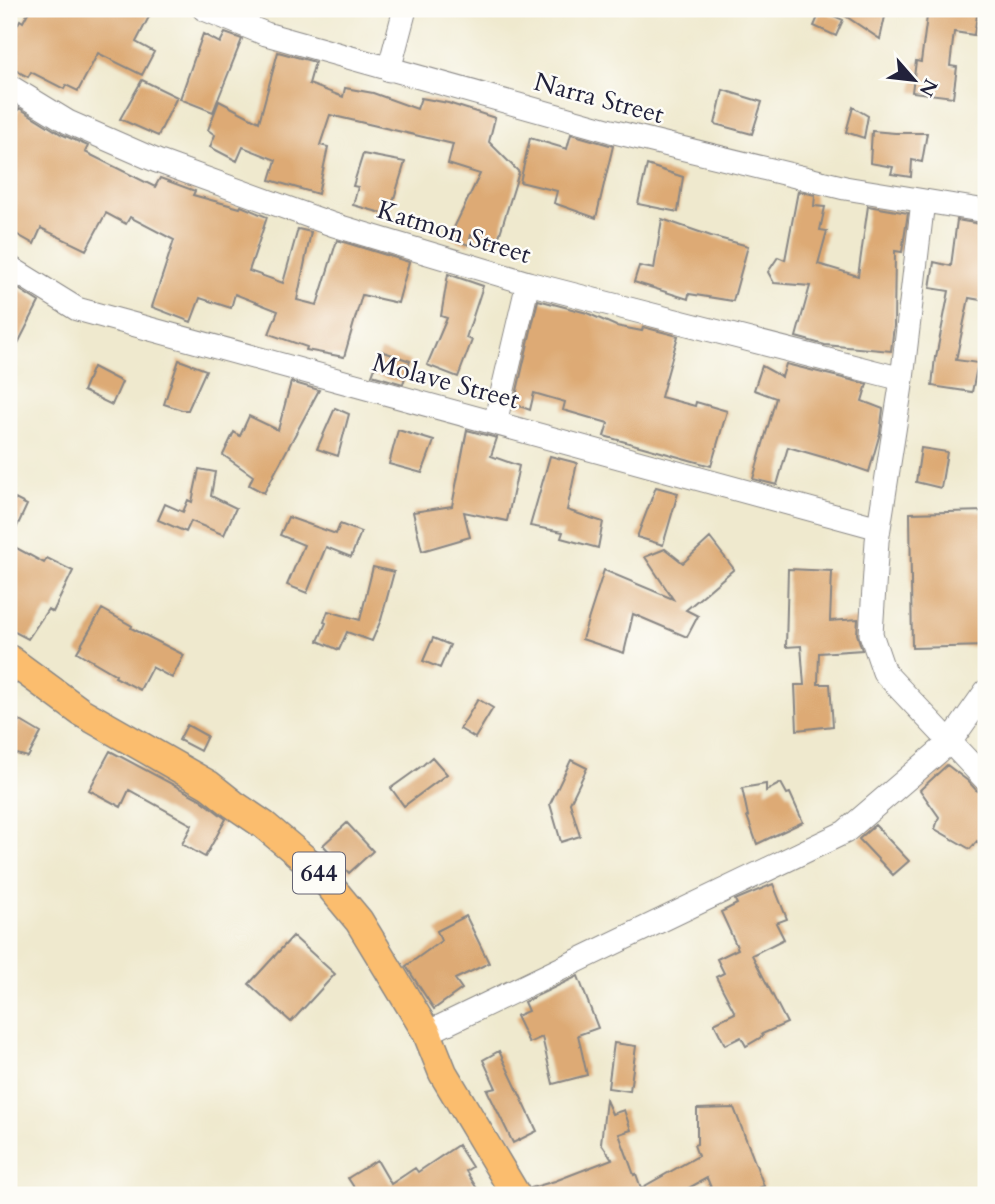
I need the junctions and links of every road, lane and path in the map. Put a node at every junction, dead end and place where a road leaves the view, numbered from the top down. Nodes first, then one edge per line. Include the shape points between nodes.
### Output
1 (204, 9) edge
2 (405, 9) edge
3 (390, 70) junction
4 (9, 86) edge
5 (923, 201) junction
6 (986, 211) edge
7 (9, 267) edge
8 (528, 283) junction
9 (902, 379) junction
10 (495, 423) junction
11 (879, 528) junction
12 (9, 659) edge
13 (986, 691) edge
14 (950, 742) junction
15 (986, 780) edge
16 (427, 1033) junction
17 (516, 1195) edge

1 - 3 street, Narra Street via 266,34
2 - 3 street
3 - 5 street, Narra Street via 650,141 845,188
4 - 8 street, Katmon Street via 68,122 157,161 334,225
5 - 6 street, Narra Street
5 - 9 street
7 - 10 street, Molave Street via 77,309
8 - 9 street, Katmon Street
8 - 10 street
9 - 11 street
10 - 11 street, Molave Street
11 - 14 street via 871,634 884,672
12 - 16 main road, 644 via 81,712 209,785 314,867 359,921
13 - 14 street
14 - 15 street
14 - 16 street via 845,832
16 - 17 main road, 644 via 443,1073

